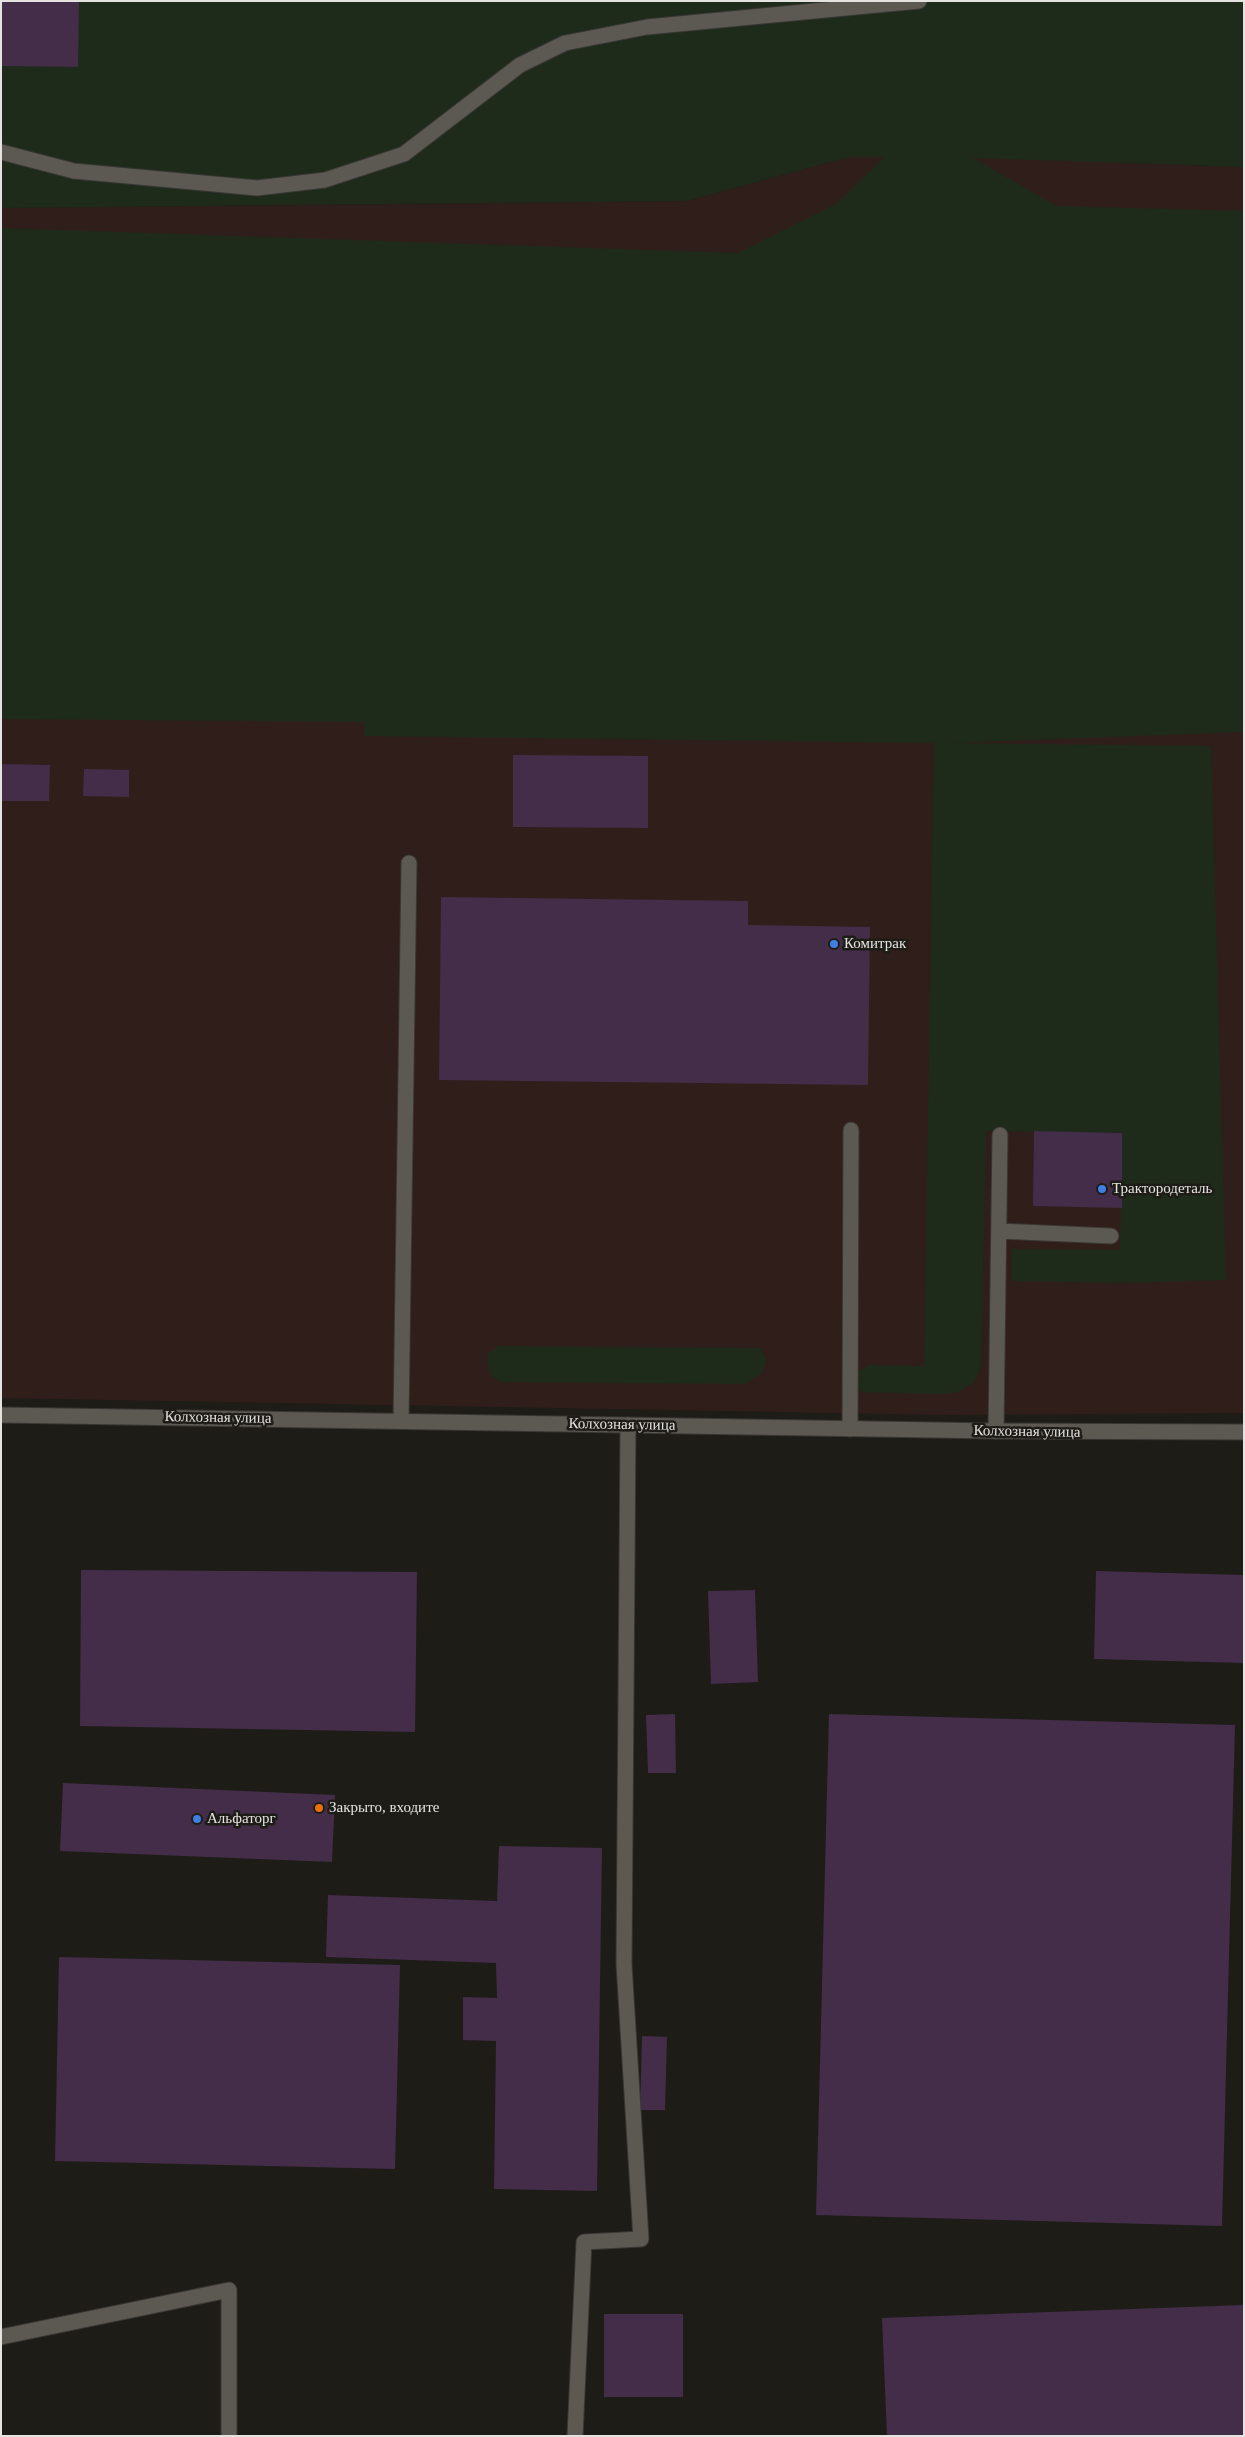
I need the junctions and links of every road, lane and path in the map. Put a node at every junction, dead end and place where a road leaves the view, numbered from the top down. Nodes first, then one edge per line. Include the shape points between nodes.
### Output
1 (919, 1) edge
2 (1, 152) edge
3 (409, 863) dead end
4 (851, 1130) dead end
5 (1000, 1135) dead end
6 (999, 1231) junction
7 (1111, 1236) dead end
8 (1, 1415) edge
9 (402, 1421) junction
10 (628, 1425) junction
11 (850, 1429) junction
12 (996, 1431) junction
13 (1244, 1432) edge
14 (1, 2337) edge
15 (229, 2436) edge
16 (575, 2436) edge

1 - 2 street via 647,27 565,43 520,65 404,154 325,180 257,188 74,171
3 - 9 street
4 - 11 street
5 - 6 street
6 - 7 street
6 - 12 street
8 - 9 street, Колхозная улица
9 - 10 street, Колхозная улица
10 - 11 street, Колхозная улица
10 - 16 street via 624,1964 641,2240 584,2242
11 - 12 street, Колхозная улица
12 - 13 street, Колхозная улица
14 - 15 street via 228,2290

